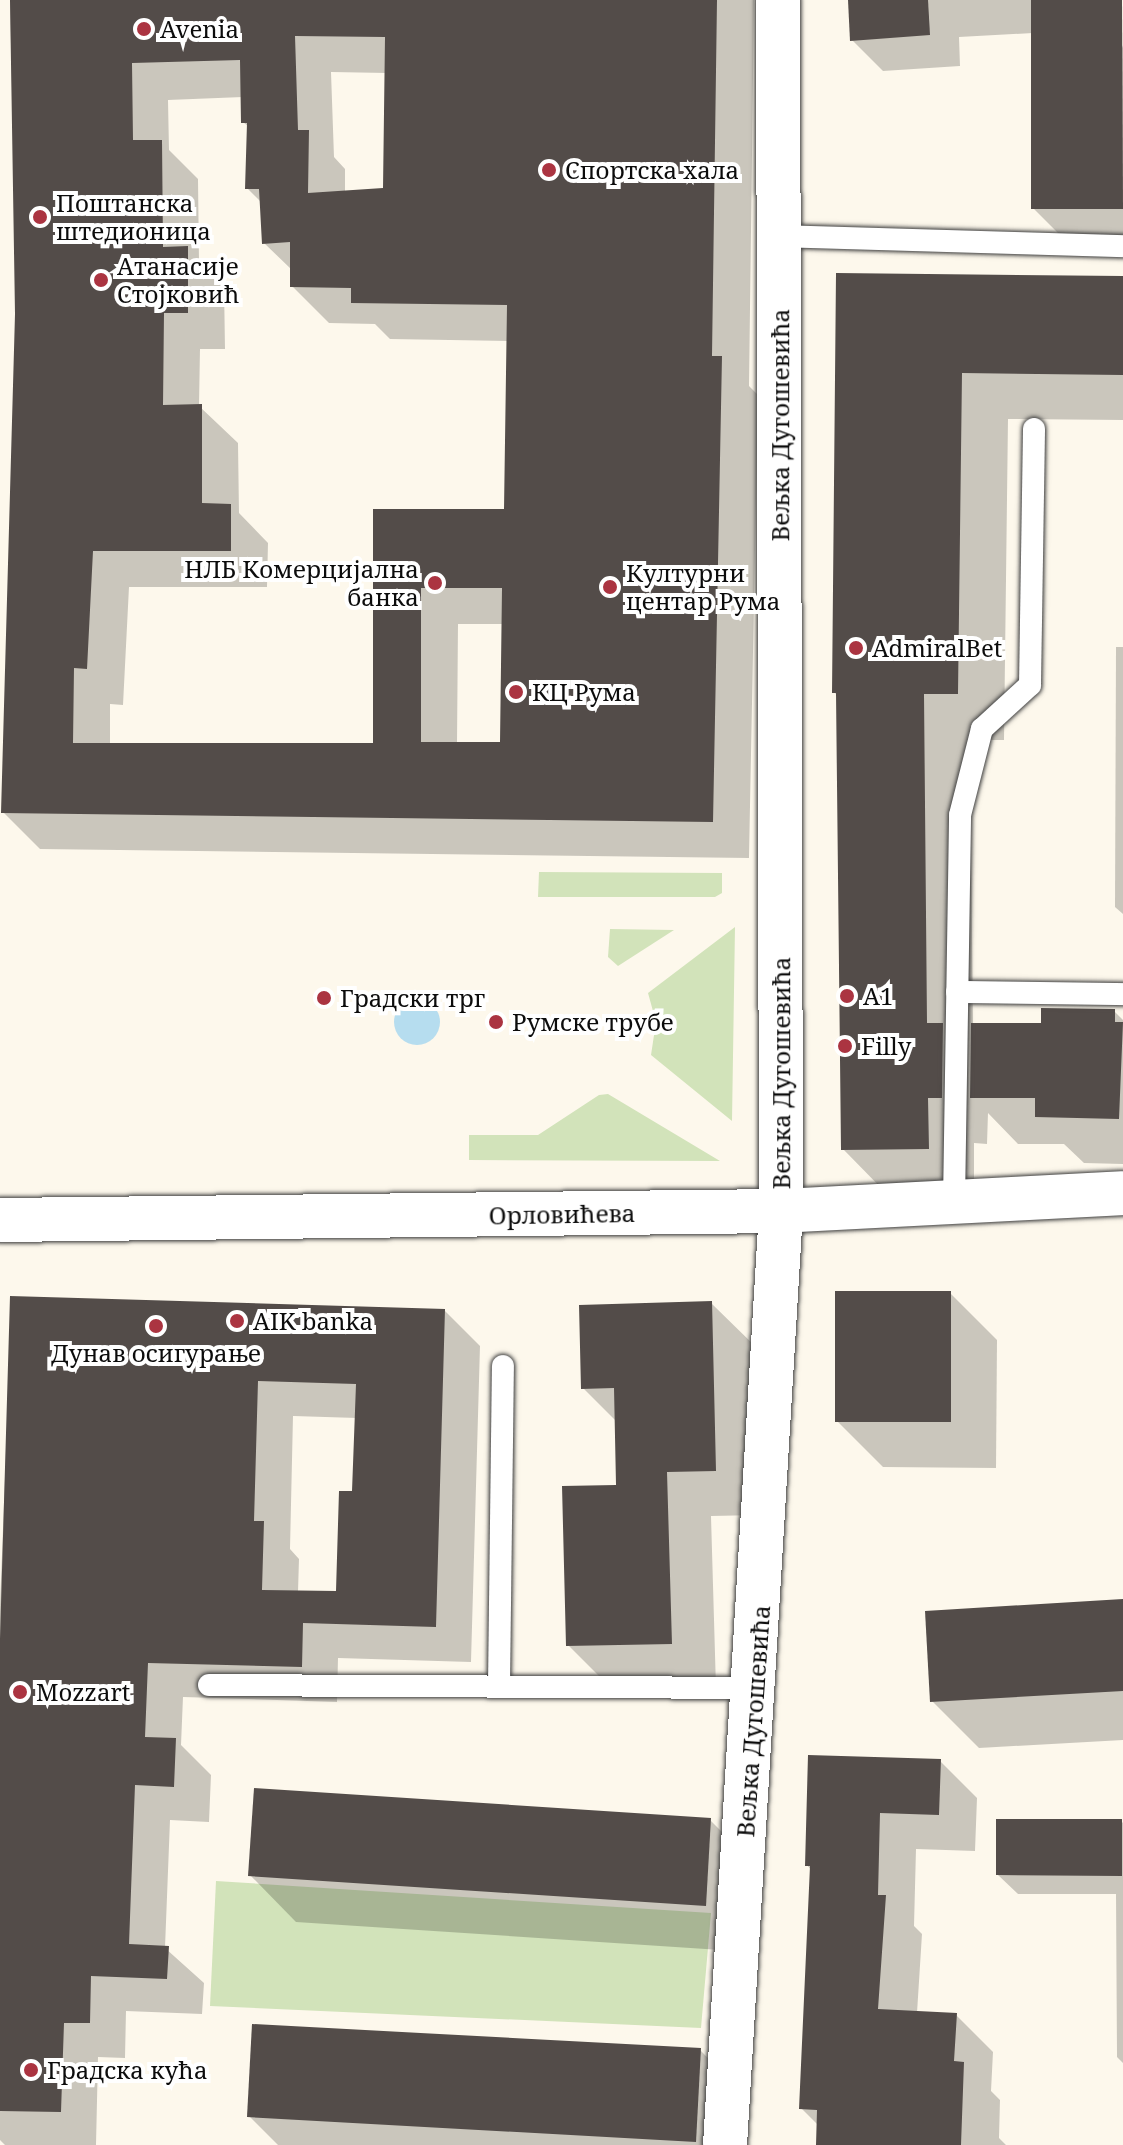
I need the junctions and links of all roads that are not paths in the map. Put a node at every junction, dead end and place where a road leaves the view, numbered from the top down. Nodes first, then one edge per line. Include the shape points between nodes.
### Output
1 (778, 0) edge
2 (779, 236) junction
3 (1123, 246) edge
4 (1034, 429) dead end
5 (957, 992) junction
6 (1123, 994) edge
7 (1123, 1193) edge
8 (954, 1202) junction
9 (781, 1211) junction
10 (0, 1220) edge
11 (503, 1366) dead end
12 (209, 1685) dead end
13 (499, 1686) junction
14 (755, 1688) junction
15 (725, 2145) edge

1 - 2 street, Вељка Дугошевића
2 - 3 lane
2 - 9 street, Вељка Дугошевића
4 - 5 lane via 1030,685 982,729 960,815
5 - 6 lane
5 - 8 lane
7 - 8 street, Орловићева
8 - 9 street, Орловићева
9 - 10 street, Орловићева
9 - 14 street, Вељка Дугошевића
11 - 13 lane
12 - 13 lane
13 - 14 lane
14 - 15 street, Вељка Дугошевића

